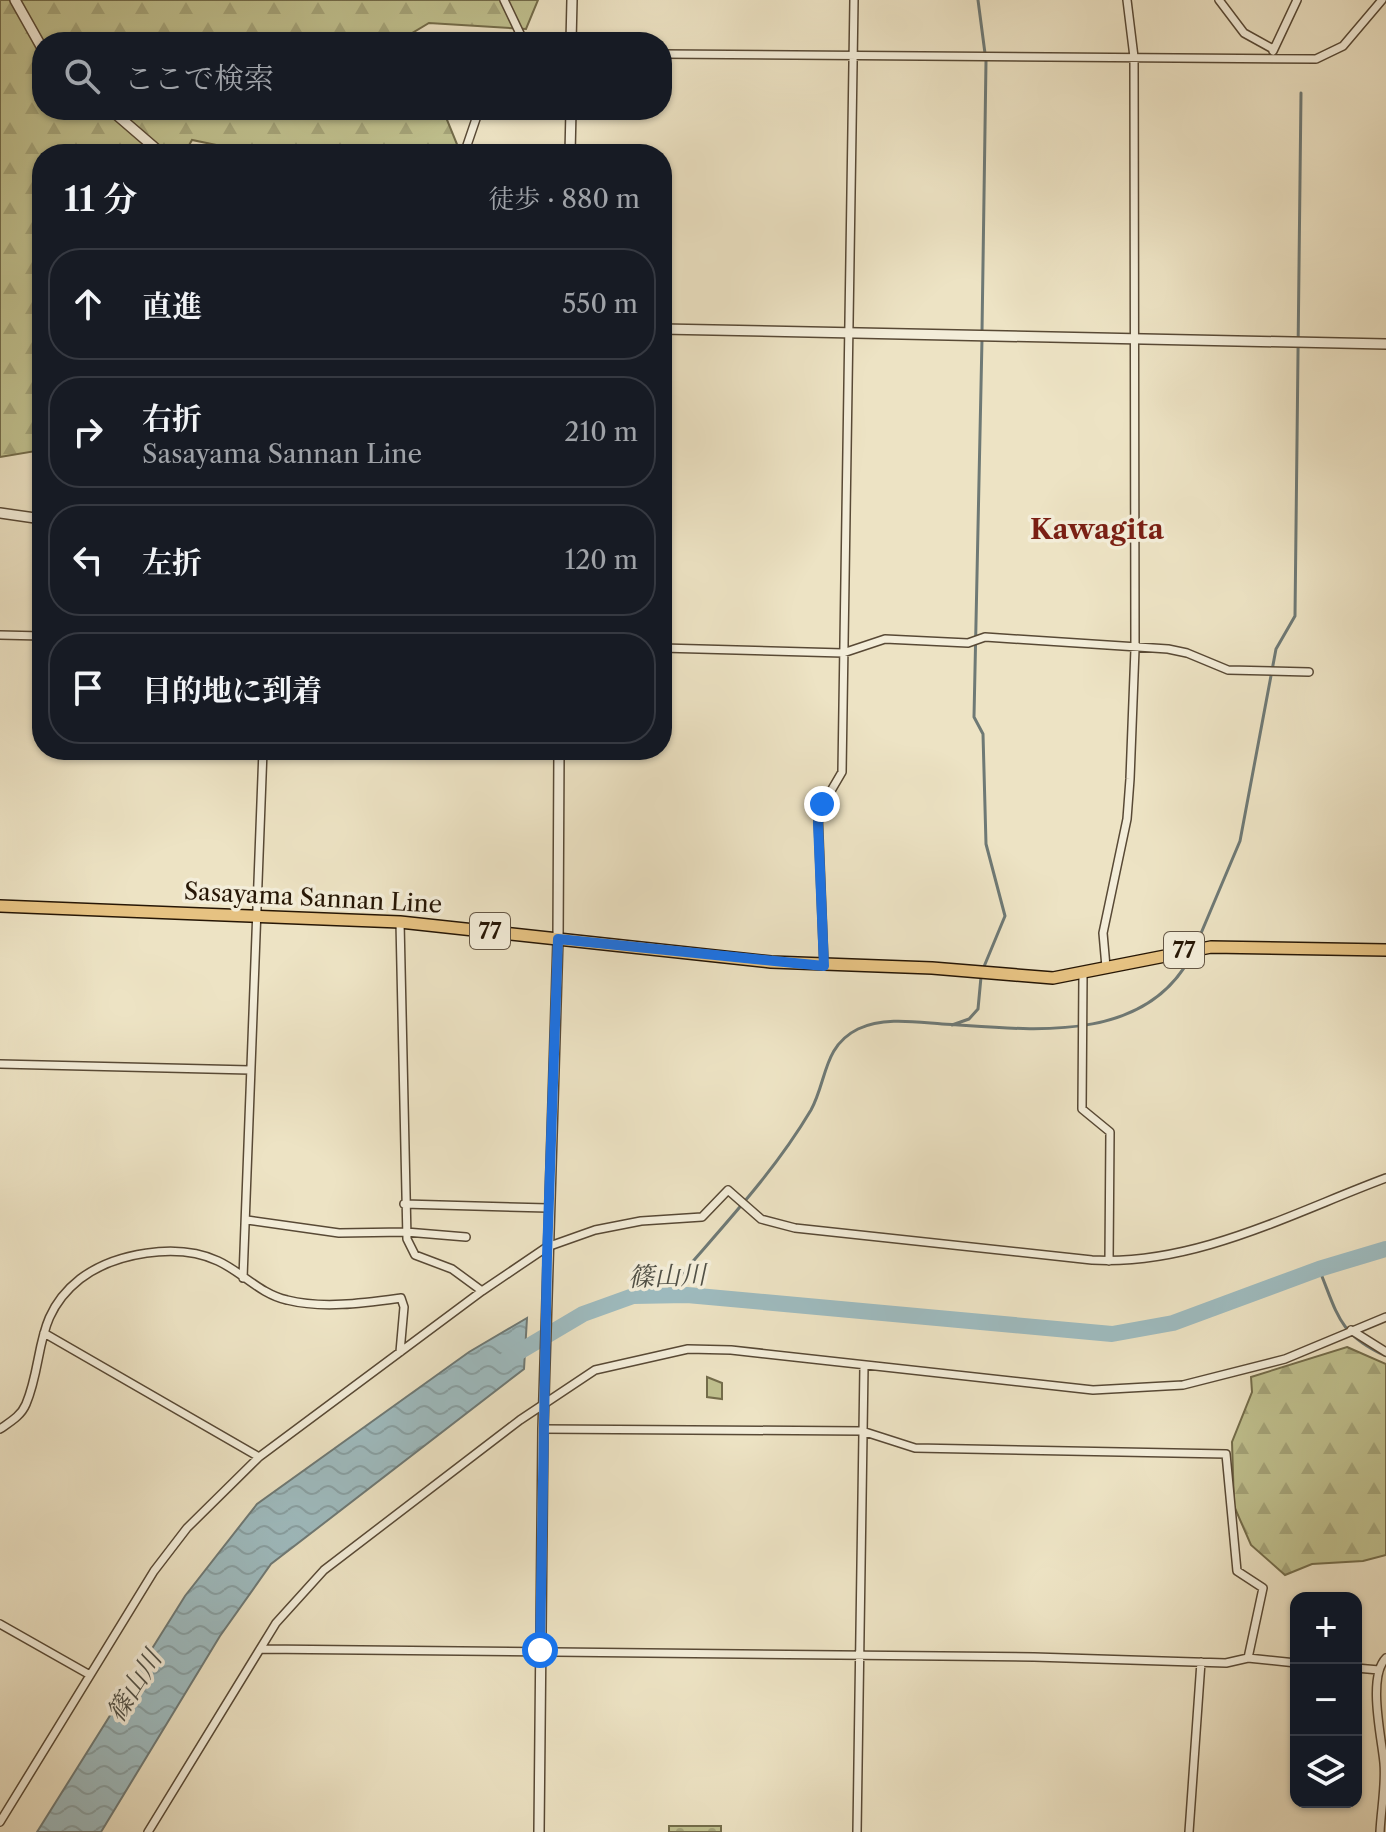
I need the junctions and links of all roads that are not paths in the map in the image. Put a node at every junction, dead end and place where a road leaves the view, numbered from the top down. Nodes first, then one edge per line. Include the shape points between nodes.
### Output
1 (15, 0) edge
2 (504, 0) edge
3 (572, 0) edge
4 (854, 0) edge
5 (1127, 0) edge
6 (1219, 0) edge
7 (1297, 0) edge
8 (1382, 0) edge
9 (33, 32) edge
10 (519, 32) edge
11 (571, 32) edge
12 (1273, 53) junction
13 (672, 54) edge
14 (853, 55) junction
15 (1134, 57) junction
16 (123, 120) edge
17 (476, 120) edge
18 (571, 120) edge
19 (150, 144) edge
20 (467, 144) edge
21 (570, 144) edge
22 (672, 329) edge
23 (849, 333) junction
24 (1133, 339) junction
25 (1386, 344) edge
26 (0, 513) edge
27 (32, 518) edge
28 (0, 635) edge
29 (32, 636) edge
30 (672, 648) edge
31 (1135, 649) junction
32 (843, 653) junction
33 (1309, 672) dead end
34 (263, 760) edge
35 (559, 760) edge
36 (0, 906) edge
37 (257, 917) junction
38 (400, 922) junction
39 (558, 939) junction
40 (1386, 950) edge
41 (824, 966) junction
42 (1106, 967) junction
43 (1083, 975) junction
44 (0, 1064) edge
45 (250, 1070) junction
46 (1386, 1178) edge
47 (404, 1204) junction
48 (548, 1208) junction
49 (247, 1220) junction
50 (406, 1232) junction
51 (466, 1237) dead end
52 (547, 1252) junction
53 (1109, 1261) junction
54 (243, 1278) junction
55 (482, 1291) junction
56 (1386, 1317) edge
57 (1351, 1330) junction
58 (44, 1333) junction
59 (400, 1352) junction
60 (1386, 1352) edge
61 (864, 1366) junction
62 (544, 1401) junction
63 (0, 1429) edge
64 (543, 1429) junction
65 (862, 1431) junction
66 (259, 1457) junction
67 (0, 1624) edge
68 (261, 1649) junction
69 (540, 1650) junction
70 (859, 1656) junction
71 (1248, 1658) junction
72 (1386, 1658) edge
73 (1201, 1662) junction
74 (1290, 1662) edge
75 (1362, 1669) edge
76 (1379, 1670) junction
77 (90, 1675) junction
78 (0, 1822) edge
79 (148, 1832) edge
80 (539, 1832) edge
81 (857, 1832) edge
82 (1189, 1832) edge
83 (1380, 1832) edge

1 - 9 street
2 - 10 street
3 - 11 street
4 - 14 street
5 - 15 street
6 - 12 street via 1244,33
7 - 12 street
8 - 12 street via 1343,46 1316,59
12 - 15 street
13 - 14 street
14 - 15 street
14 - 23 street
15 - 24 street
16 - 19 street
17 - 20 street
18 - 21 street
22 - 23 street
23 - 24 street
23 - 32 street
24 - 25 street
24 - 31 street
26 - 27 street
28 - 29 street
30 - 32 street
31 - 32 street via 985,637 968,643 885,639
31 - 33 street via 1187,653 1228,670
31 - 42 street via 1127,819 1103,933
32 - 41 street via 842,772 822,804 818,823
34 - 37 street
35 - 39 street
36 - 37 main road, Sasayama Sannan Line / 77
37 - 38 main road, Sasayama Sannan Line / 77
37 - 45 street
38 - 39 main road, Sasayama Sannan Line / 77
38 - 47 street
39 - 41 main road, Sasayama Sannan Line / 77
39 - 48 street
40 - 42 main road, Sasayama Sannan Line / 77 via 1211,947
41 - 43 main road, Sasayama Sannan Line / 77 via 1053,978
42 - 43 main road, Sasayama Sannan Line / 77
43 - 53 street via 1082,1109 1110,1132
44 - 45 street
45 - 49 street
46 - 53 street via 1193,1251
47 - 48 street
47 - 50 street
48 - 52 street
49 - 50 street via 339,1233
49 - 54 street
50 - 51 street
50 - 55 street via 415,1255 452,1269
52 - 53 street via 625,1224 702,1217 728,1190 772,1224
52 - 55 street
52 - 62 street
54 - 58 street via 217,1260 167,1252 115,1259 73,1285
54 - 59 street via 286,1300 354,1305 401,1298
55 - 59 street
56 - 57 street
57 - 60 street
57 - 61 street via 1285,1359 1183,1385 1093,1390
58 - 63 street via 26,1404
58 - 66 street
59 - 66 street
61 - 62 street via 688,1349 595,1370
61 - 65 street
62 - 64 street
62 - 68 street via 324,1570 276,1623
64 - 65 street
64 - 69 street
65 - 70 street
65 - 71 street via 915,1448 1226,1454 1237,1571 1263,1588
66 - 77 street via 187,1528
67 - 77 street
68 - 69 street
68 - 79 street
69 - 70 street
69 - 80 street
70 - 73 street
70 - 81 street
71 - 73 street
71 - 74 street
72 - 76 street
73 - 82 street
75 - 76 street
76 - 83 street via 1377,1732 1384,1763
77 - 78 street

